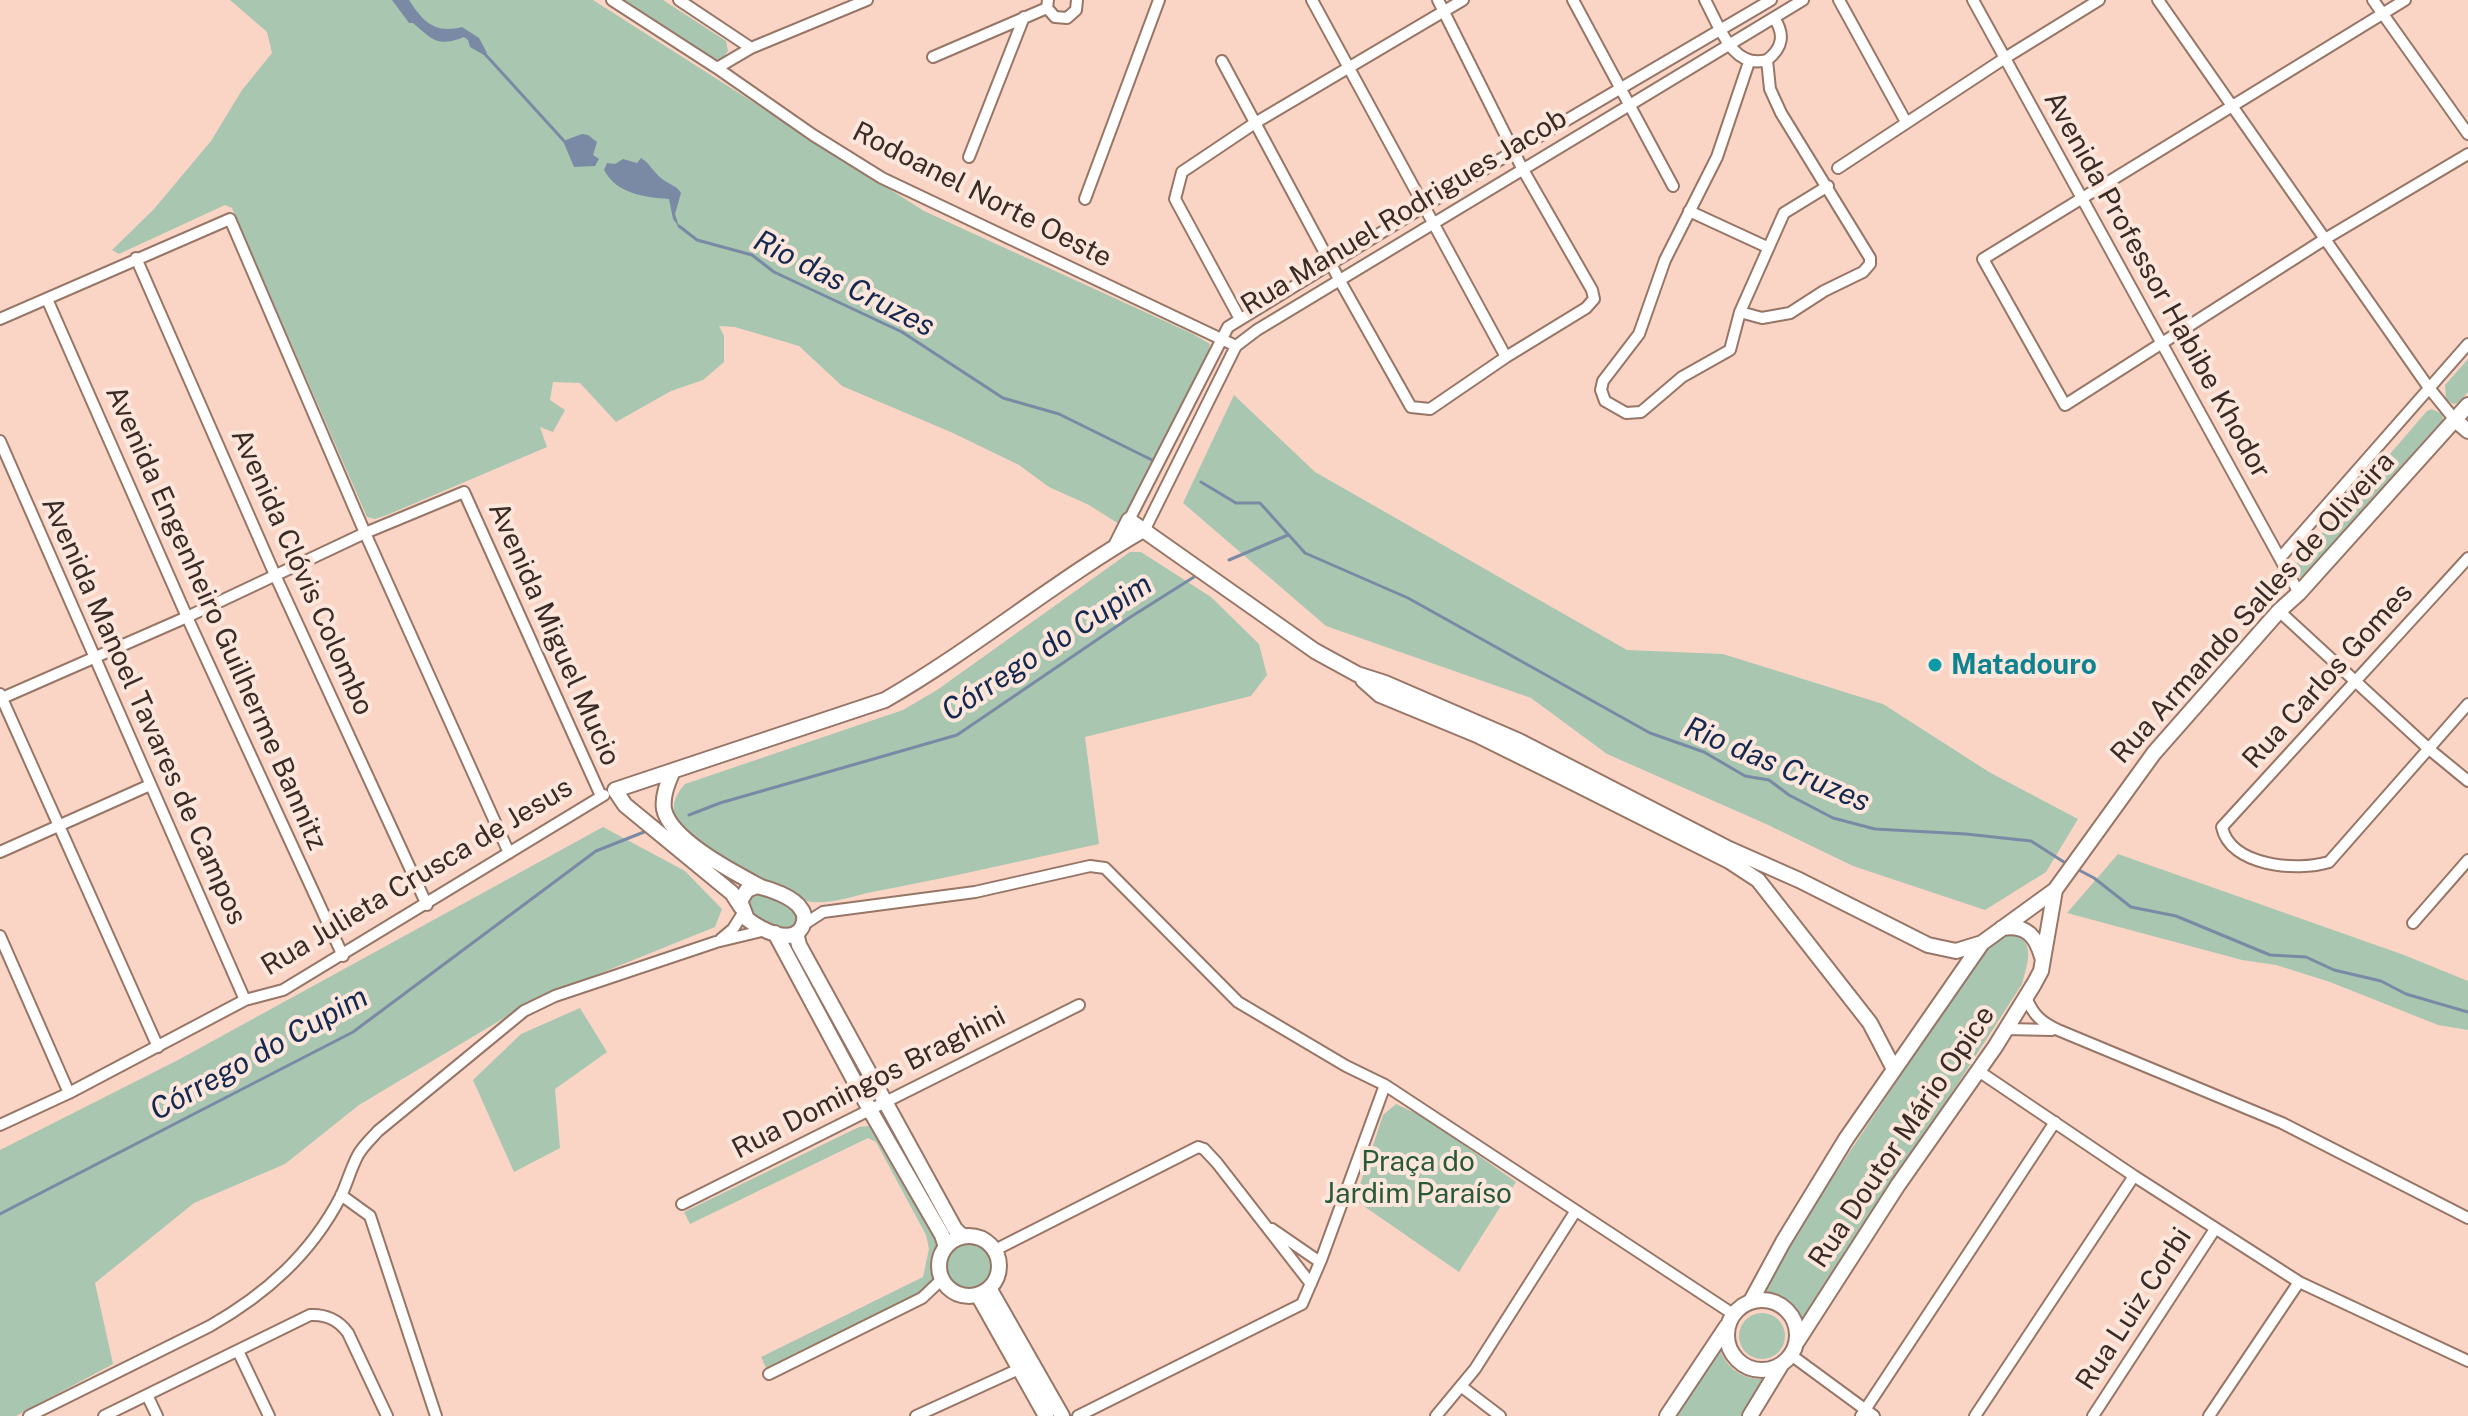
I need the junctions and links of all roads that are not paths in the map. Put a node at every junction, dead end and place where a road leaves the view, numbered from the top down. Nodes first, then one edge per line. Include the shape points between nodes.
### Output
1 (612, 0) edge
2 (679, 0) edge
3 (867, 0) edge
4 (1077, 0) edge
5 (1159, 0) edge
6 (1312, 0) edge
7 (1438, 0) edge
8 (1463, 0) edge
9 (1573, 0) edge
10 (1705, 0) edge
11 (1771, 0) edge
12 (1803, 0) edge
13 (1839, 0) edge
14 (1973, 0) edge
15 (2099, 0) edge
16 (2158, 0) edge
17 (2373, 0) edge
18 (2405, 0) edge
19 (1048, 4) edge
20 (1444, 12) junction
21 (2383, 14) junction
22 (1024, 17) junction
23 (1774, 18) junction
24 (1721, 31) junction
25 (1729, 43) junction
26 (751, 48) junction
27 (933, 57) dead end
28 (2005, 58) junction
29 (1767, 60) junction
30 (1222, 61) dead end
31 (1749, 62) junction
32 (717, 68) junction
33 (1349, 68) junction
34 (1622, 90) junction
35 (1631, 106) junction
36 (2232, 108) junction
37 (1906, 122) junction
38 (1255, 123) junction
39 (2468, 134) edge
40 (1514, 151) junction
41 (2468, 154) edge
42 (969, 157) dead end
43 (1522, 168) junction
44 (1838, 168) dead end
45 (1673, 186) dead end
46 (1828, 186) junction
47 (1085, 199) dead end
48 (2082, 200) junction
49 (1422, 207) junction
50 (1689, 211) junction
51 (1431, 223) junction
52 (2325, 239) junction
53 (1767, 247) junction
54 (136, 258) junction
55 (1331, 263) junction
56 (1340, 281) junction
57 (47, 299) junction
58 (1740, 312) junction
59 (0, 319) edge
60 (1240, 319) junction
61 (1221, 339) junction
62 (2163, 344) junction
63 (2468, 344) edge
64 (1236, 346) junction
65 (1506, 357) junction
66 (2429, 388) junction
67 (2468, 405) edge
68 (2455, 420) junction
69 (2468, 431) edge
70 (0, 441) edge
71 (1129, 520) junction
72 (1145, 529) junction
73 (365, 533) junction
74 (1116, 546) junction
75 (2280, 558) junction
76 (2468, 558) edge
77 (275, 575) junction
78 (2299, 593) junction
79 (2279, 611) junction
80 (187, 617) junction
81 (93, 657) junction
82 (1357, 674) junction
83 (2355, 683) junction
84 (1, 697) edge
85 (2468, 704) edge
86 (2429, 749) junction
87 (672, 773) junction
88 (2468, 781) edge
89 (150, 785) junction
90 (615, 790) junction
91 (601, 796) junction
92 (59, 825) junction
93 (0, 852) edge
94 (509, 853) junction
95 (2468, 860) edge
96 (2060, 884) junction
97 (761, 887) junction
98 (796, 903) junction
99 (427, 905) junction
100 (742, 910) junction
101 (823, 912) junction
102 (2413, 923) dead end
103 (2002, 928) junction
104 (800, 929) junction
105 (771, 931) junction
106 (0, 936) edge
107 (716, 942) junction
108 (1982, 943) junction
109 (343, 956) junction
110 (2042, 958) junction
111 (2026, 997) junction
112 (245, 1000) junction
113 (1079, 1005) dead end
114 (2006, 1029) junction
115 (2058, 1030) junction
116 (158, 1047) junction
117 (1894, 1069) junction
118 (1977, 1070) junction
119 (1385, 1085) junction
120 (69, 1093) junction
121 (884, 1103) junction
122 (870, 1110) junction
123 (2055, 1122) junction
124 (0, 1125) edge
125 (2134, 1176) junction
126 (341, 1195) junction
127 (682, 1204) dead end
128 (1575, 1212) junction
129 (2468, 1218) edge
130 (1261, 1220) junction
131 (2215, 1229) junction
132 (966, 1236) junction
133 (946, 1247) junction
134 (995, 1250) junction
135 (1320, 1262) junction
136 (942, 1279) junction
137 (2299, 1282) junction
138 (1311, 1284) junction
139 (984, 1291) junction
140 (1751, 1301) junction
141 (1730, 1320) junction
142 (238, 1351) junction
143 (1790, 1354) junction
144 (2468, 1361) edge
145 (1019, 1369) junction
146 (769, 1374) dead end
147 (1462, 1387) junction
148 (147, 1395) junction
149 (1867, 1414) edge
150 (29, 1416) edge
151 (104, 1416) edge
152 (157, 1416) edge
153 (269, 1416) edge
154 (387, 1416) edge
155 (436, 1416) edge
156 (916, 1416) edge
157 (1046, 1416) edge
158 (1062, 1416) edge
159 (1078, 1416) edge
160 (1436, 1416) edge
161 (1500, 1416) edge
162 (1667, 1416) edge
163 (1750, 1416) edge
164 (1975, 1416) edge
165 (2093, 1416) edge
166 (2209, 1416) edge

1 - 32 street, Rodoanel Norte Oeste
2 - 26 street
3 - 26 street
4 - 19 street via 1067,18 1055,17
5 - 47 street
6 - 33 street
7 - 20 street
8 - 20 street
9 - 34 street
10 - 24 street
11 - 24 street, Rua Manuel Rodrigues Jacob
12 - 23 street, Rua Manuel Rodrigues Jacob
13 - 37 street
14 - 28 street, Avenida Professor Habibe Khodor
15 - 28 street
16 - 36 street
17 - 21 street
18 - 21 street
19 - 22 street
20 - 33 street
20 - 40 street
21 - 36 street
21 - 39 street
22 - 27 street
22 - 42 street
23 - 25 street, Rua Manuel Rodrigues Jacob
23 - 29 street via 1782,38
24 - 25 street
24 - 34 street, Rua Manuel Rodrigues Jacob
25 - 31 street
25 - 35 street, Rua Manuel Rodrigues Jacob
26 - 32 street
28 - 37 street
28 - 48 street, Avenida Professor Habibe Khodor
29 - 31 street
29 - 46 street via 1770,89 1781,113
30 - 38 street
31 - 50 street via 1717,157
32 - 61 street, Rodoanel Norte Oeste via 882,178
33 - 38 street
33 - 49 street
34 - 35 street
34 - 40 street, Rua Manuel Rodrigues Jacob
35 - 43 street, Rua Manuel Rodrigues Jacob
35 - 45 street
36 - 48 street
36 - 52 street
37 - 44 street
38 - 55 street
38 - 60 street via 1182,172 1175,199
40 - 43 street
40 - 49 street, Rua Manuel Rodrigues Jacob
41 - 52 street
43 - 51 street, Rua Manuel Rodrigues Jacob
43 - 65 street via 1594,299
46 - 53 street via 1784,213
46 - 58 street via 1870,258 1867,269 1790,313 1772,318
48 - 62 street, Avenida Professor Habibe Khodor
48 - 62 street via 1983,259 2065,405
49 - 51 street
49 - 55 street, Rua Manuel Rodrigues Jacob
50 - 53 street
50 - 58 street via 1639,334 1603,381 1605,401 1626,413 1648,408 1682,377 1730,350
51 - 56 street, Rua Manuel Rodrigues Jacob
51 - 65 street
52 - 62 street
52 - 66 street
53 - 58 street
54 - 57 street
54 - 73 street via 230,219
54 - 77 street, Avenida Clóvis Colombo
55 - 56 street
55 - 60 street, Rua Manuel Rodrigues Jacob
56 - 64 street, Rua Manuel Rodrigues Jacob
56 - 65 street via 1411,407 1430,409
57 - 59 street
57 - 80 street, Avenida Engenheiro Guilherme Bannitz
60 - 61 street, Rua Manuel Rodrigues Jacob
61 - 64 street, Rodoanel Norte Oeste
61 - 71 street, Rua Manuel Rodrigues Jacob
62 - 75 street, Avenida Professor Habibe Khodor
63 - 66 street
64 - 72 street, Rua Manuel Rodrigues Jacob
66 - 68 street
66 - 75 street
67 - 68 street, Rua Armando Salles de Oliveira
68 - 69 street
68 - 78 street, Rua Armando Salles de Oliveira
70 - 81 street, Avenida Manoel Tavares de Campos
71 - 72 street
71 - 74 street, Rua Manuel Rodrigues Jacob
72 - 74 street, Rua Manuel Rodrigues Jacob
72 - 82 street via 1315,651
73 - 77 street
73 - 91 street, Avenida Miguel Mucio via 464,492
73 - 94 street
74 - 87 street, Rua Manuel Rodrigues Jacob via 885,700
75 - 78 street, Avenida Professor Habibe Khodor
76 - 83 street, Rua Carlos Gomes
77 - 80 street
77 - 99 street, Avenida Clóvis Colombo
78 - 79 street, Rua Armando Salles de Oliveira
79 - 83 street
79 - 96 street, Rua Armando Salles de Oliveira via 2154,753
80 - 81 street
80 - 109 street, Avenida Engenheiro Guilherme Bannitz
81 - 84 street
81 - 89 street, Avenida Manoel Tavares de Campos
82 - 108 street via 1519,741 1928,945 1956,951
82 - 117 street via 1380,695 1552,771 1758,880 1870,1023
83 - 86 street
83 - 86 street, Rua Carlos Gomes via 2222,827 2224,838 2240,854 2271,864 2329,862
84 - 92 street
85 - 86 street
86 - 88 street
87 - 90 street, Rua Manuel Rodrigues Jacob
87 - 97 street via 664,808 674,828 718,865
89 - 92 street
89 - 112 street, Avenida Manoel Tavares de Campos
90 - 91 street, Rua Manuel Rodrigues Jacob
90 - 100 street via 625,805 732,893
91 - 94 street, Rua Julieta Crusca de Jesus
92 - 93 street
92 - 116 street
94 - 99 street, Rua Julieta Crusca de Jesus
95 - 102 street
96 - 103 street
96 - 110 street, Rua Doutor Mário Opice
97 - 98 street
97 - 100 street via 747,890 740,901
98 - 101 street
98 - 104 street via 804,912
99 - 109 street, Rua Julieta Crusca de Jesus
100 - 105 street via 753,923
100 - 107 street via 733,929
101 - 104 street
101 - 119 street via 975,892 1090,866 1105,868 1238,1002
103 - 108 street
103 - 110 street via 2027,930
104 - 105 street via 787,936
104 - 121 street via 799,945
105 - 107 street
105 - 122 street
106 - 120 street
107 - 126 street via 524,1011 378,1131 358,1155
108 - 117 street
109 - 112 street, Rua Julieta Crusca de Jesus via 283,990
110 - 111 street, Rua Doutor Mário Opice via 2041,971
111 - 114 street, Rua Doutor Mário Opice
111 - 115 street via 2034,1014
112 - 116 street, Rua Julieta Crusca de Jesus
113 - 121 street, Rua Domingos Braghini
114 - 115 street
114 - 118 street, Rua Doutor Mário Opice
115 - 129 street via 2282,1123
116 - 120 street, Rua Julieta Crusca de Jesus
117 - 140 street via 1846,1139
118 - 123 street
118 - 143 street, Rua Doutor Mário Opice
119 - 128 street
119 - 135 street
120 - 124 street, Rua Julieta Crusca de Jesus
121 - 122 street, Rua Domingos Braghini
121 - 132 street via 955,1229
122 - 127 street, Rua Domingos Braghini
122 - 133 street
123 - 125 street
123 - 149 street
125 - 131 street
125 - 164 street
126 - 150 street via 316,1239 292,1266 239,1309
126 - 155 street via 370,1216
128 - 141 street
128 - 147 street
130 - 134 street via 1198,1147
130 - 135 street
130 - 138 street
131 - 137 street
131 - 165 street, Rua Luiz Corbi
132 - 133 street
132 - 134 street via 989,1242
133 - 136 street via 940,1257
134 - 139 street via 998,1271
135 - 138 street
136 - 139 street via 957,1294
136 - 146 street via 922,1298
137 - 144 street
137 - 166 street
138 - 159 street via 1302,1304 1281,1317
139 - 145 street
139 - 158 street
140 - 141 street
140 - 143 street via 1768,1299 1792,1315 1797,1329
141 - 143 street via 1727,1341 1742,1364 1769,1370
141 - 162 street
142 - 148 street
142 - 153 street
142 - 154 street via 310,1315 332,1319 348,1333
143 - 149 street
143 - 163 street, Rua Doutor Mário Opice
145 - 156 street
145 - 157 street
147 - 160 street
147 - 161 street
148 - 151 street
148 - 152 street

